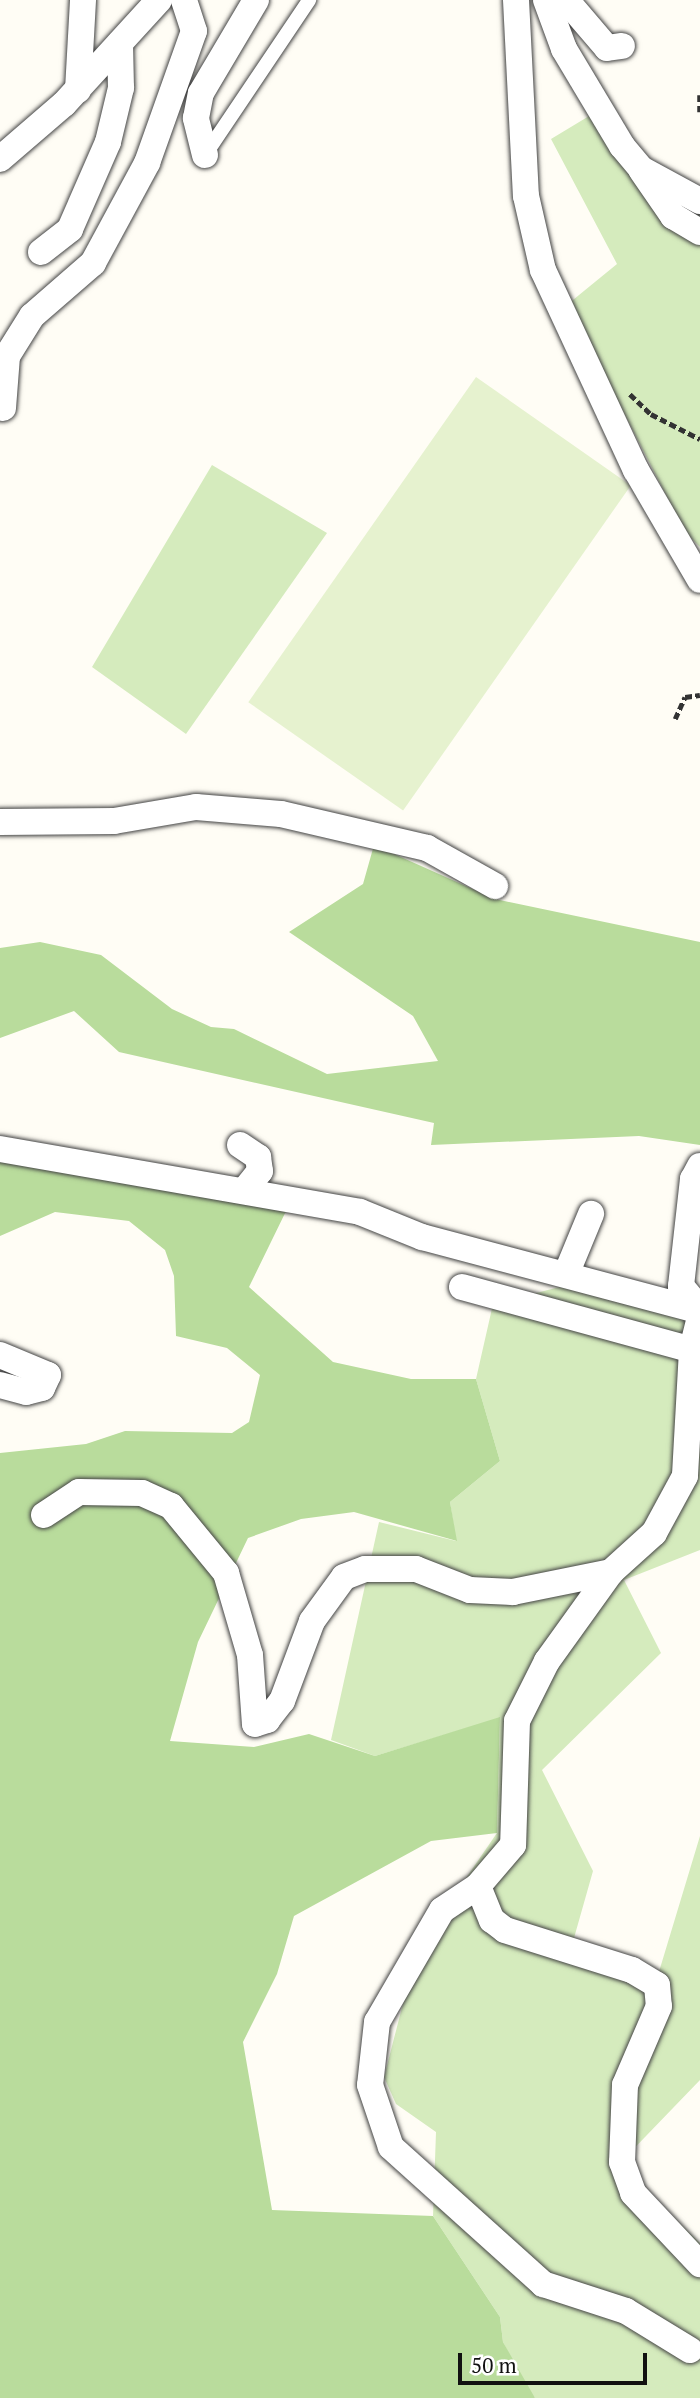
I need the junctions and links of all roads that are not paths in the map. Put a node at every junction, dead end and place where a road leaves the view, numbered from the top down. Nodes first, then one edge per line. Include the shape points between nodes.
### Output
1 (83, 0) edge
2 (159, 0) edge
3 (184, 0) edge
4 (256, 0) edge
5 (309, 0) edge
6 (516, 0) edge
7 (546, 0) edge
8 (566, 0) edge
9 (120, 43) junction
10 (622, 46) dead end
11 (78, 90) junction
12 (205, 155) joint
13 (0, 159) edge
14 (641, 169) junction
15 (700, 201) edge
16 (700, 232) edge
17 (41, 252) dead end
18 (3, 408) dead end
19 (700, 580) edge
20 (0, 822) edge
21 (495, 886) dead end
22 (240, 1144) dead end
23 (0, 1149) edge
24 (700, 1167) edge
25 (246, 1188) junction
26 (591, 1214) dead end
27 (567, 1272) junction
28 (462, 1287) dead end
29 (700, 1310) edge
30 (700, 1317) edge
31 (692, 1350) junction
32 (0, 1355) edge
33 (0, 1385) edge
34 (44, 1515) dead end
35 (611, 1572) junction
36 (478, 1886) junction
37 (700, 2264) edge
38 (690, 2350) dead end

1 - 11 street
2 - 9 street
3 - 18 street via 194,31 147,163 93,263 32,316 7,356
4 - 12 street via 201,93 196,118
5 - 12 lane
6 - 19 street via 526,196 543,270 636,470
7 - 14 street via 601,115
8 - 10 street via 607,48
9 - 11 street
9 - 17 street via 121,88 108,142 70,229
11 - 13 street
14 - 15 street
14 - 16 street via 673,216
20 - 21 street via 114,821 196,807 281,814 427,848
22 - 25 street via 258,1157 260,1171
23 - 25 street
24 - 29 street via 693,1179 681,1286
25 - 27 street via 360,1212 422,1237
26 - 27 street
27 - 29 street
28 - 31 street
30 - 31 street
31 - 35 street via 685,1476 654,1533
32 - 33 street via 48,1375 42,1388 26,1392
34 - 35 street via 79,1492 142,1493 171,1507 226,1573 250,1655 255,1724 267,1720 282,1701 312,1621 344,1577 365,1569 416,1569 470,1590 513,1592
35 - 36 street via 566,1630 517,1721 513,1845
36 - 37 street via 492,1920 505,1930 632,1970 657,1985 659,2006 625,2085 622,2162 633,2193
36 - 38 street via 442,1910 377,2022 370,2085 391,2147 543,2284 626,2311

